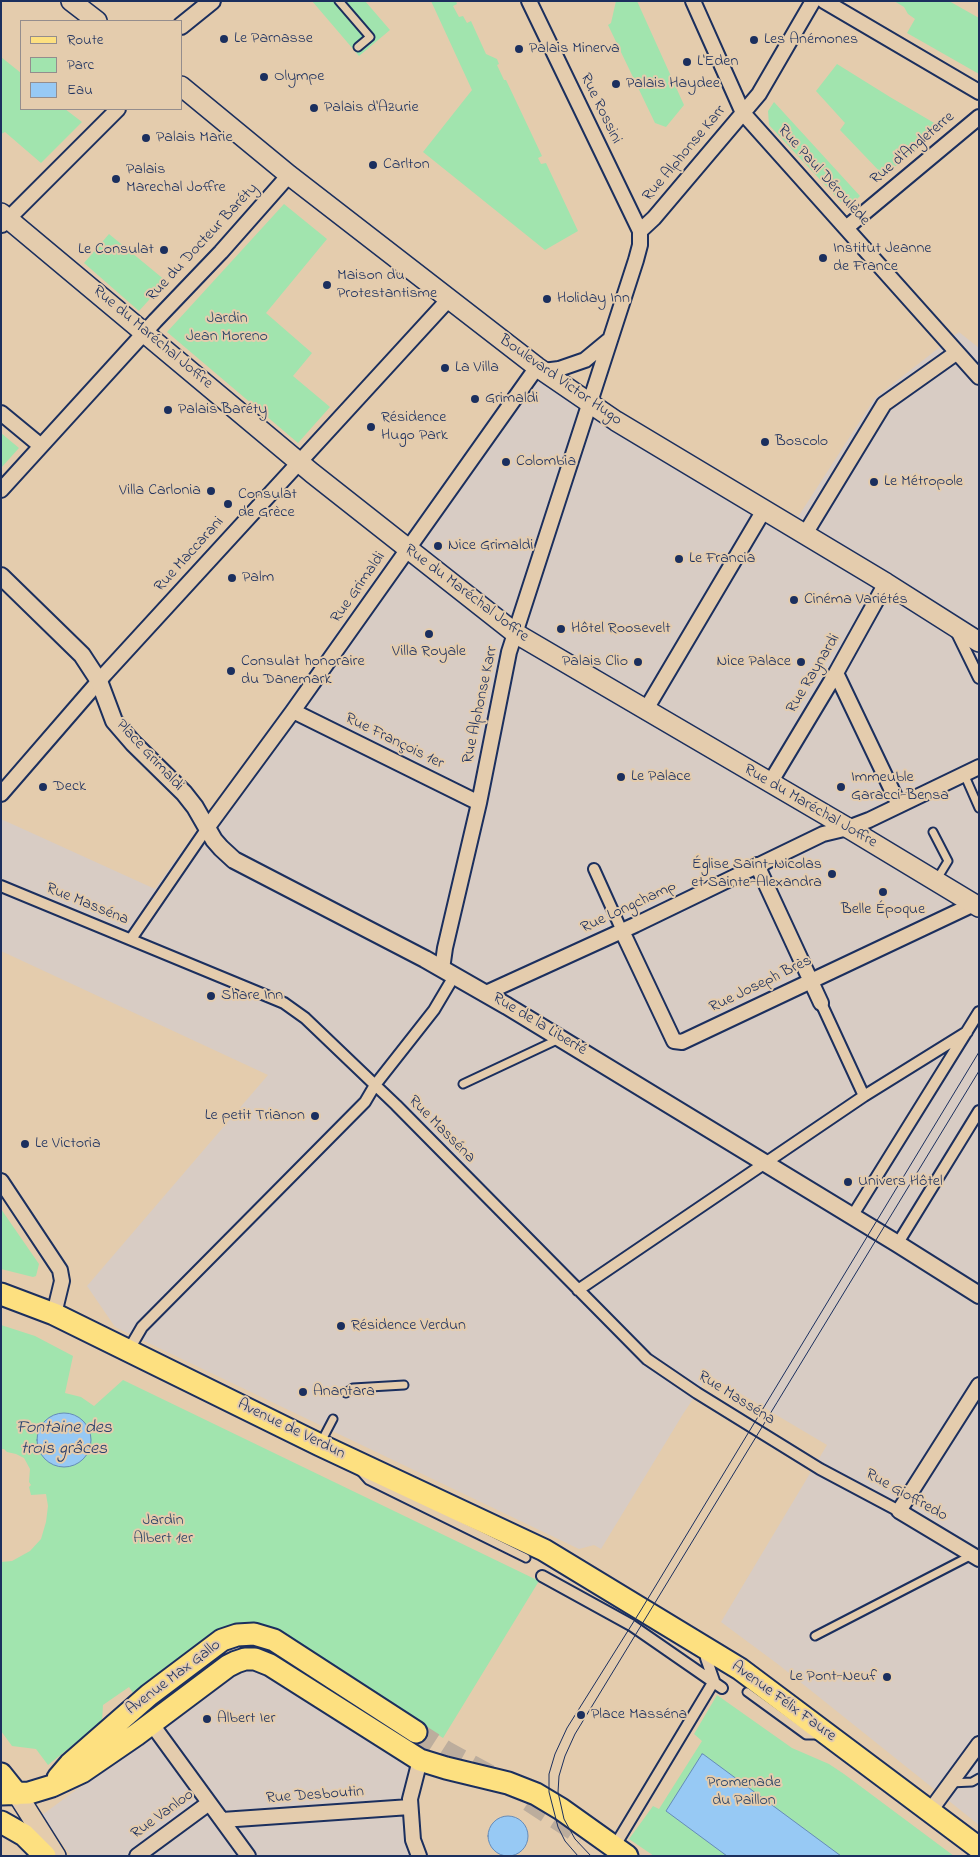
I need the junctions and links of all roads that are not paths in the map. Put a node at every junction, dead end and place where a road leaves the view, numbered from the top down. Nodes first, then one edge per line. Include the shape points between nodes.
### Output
1 (71, 1) edge
2 (212, 1) edge
3 (339, 1) edge
4 (529, 1) edge
5 (693, 1) edge
6 (813, 1) edge
7 (824, 1) edge
8 (96, 20) edge
9 (182, 25) edge
10 (358, 47) dead end
11 (182, 87) edge
12 (979, 92) edge
13 (117, 110) edge
14 (743, 113) junction
15 (979, 117) edge
16 (289, 175) junction
17 (3, 219) edge
18 (846, 228) junction
19 (640, 231) junction
20 (448, 300) junction
21 (145, 332) junction
22 (610, 339) junction
23 (956, 353) junction
24 (540, 369) junction
25 (979, 377) edge
26 (590, 403) junction
27 (1, 413) edge
28 (41, 446) junction
29 (299, 462) junction
30 (1, 490) edge
31 (764, 510) junction
32 (805, 534) junction
33 (408, 549) junction
34 (1, 576) edge
35 (886, 583) junction
36 (970, 632) edge
37 (514, 633) junction
38 (836, 673) junction
39 (979, 678) edge
40 (99, 681) junction
41 (293, 711) junction
42 (646, 711) junction
43 (979, 767) edge
44 (964, 774) junction
45 (770, 783) junction
46 (1, 794) edge
47 (479, 804) junction
48 (899, 805) junction
49 (979, 808) edge
50 (207, 828) junction
51 (848, 828) junction
52 (933, 832) dead end
53 (757, 866) junction
54 (594, 869) dead end
55 (936, 882) junction
56 (1, 886) edge
57 (976, 906) edge
58 (622, 931) junction
59 (131, 939) junction
60 (442, 969) junction
61 (811, 981) junction
62 (450, 984) dead end
63 (486, 993) junction
64 (821, 1003) joint
65 (979, 1012) edge
66 (967, 1032) junction
67 (562, 1038) junction
68 (463, 1084) dead end
69 (375, 1085) junction
70 (864, 1096) junction
71 (979, 1111) edge
72 (765, 1163) junction
73 (1, 1181) edge
74 (856, 1210) dead end
75 (901, 1238) dead end
76 (578, 1290) junction
77 (1, 1294) edge
78 (979, 1296) edge
79 (54, 1314) junction
80 (128, 1351) junction
81 (404, 1385) dead end
82 (979, 1385) edge
83 (346, 1393) dead end
84 (333, 1419) dead end
85 (320, 1445) junction
86 (359, 1464) junction
87 (815, 1466) joint
88 (899, 1511) junction
89 (976, 1557) edge
90 (526, 1558) dead end
91 (578, 1571) joint
92 (542, 1576) dead end
93 (815, 1636) dead end
94 (205, 1654) junction
95 (706, 1658) dead end
96 (714, 1681) junction
97 (722, 1688) dead end
98 (748, 1692) dead end
99 (149, 1695) junction
100 (330, 1704) junction
101 (151, 1724) junction
102 (416, 1732) tunnel mouth
103 (830, 1736) junction
104 (979, 1744) edge
105 (420, 1760) junction
106 (1, 1774) edge
107 (979, 1778) edge
108 (950, 1783) junction
109 (52, 1786) junction
110 (6, 1791) edge
111 (209, 1803) junction
112 (410, 1807) junction
113 (930, 1811) junction
114 (222, 1820) junction
115 (1, 1822) edge
116 (623, 1848) edge
117 (979, 1848) edge
118 (44, 1856) edge
119 (56, 1856) edge
120 (137, 1856) edge
121 (248, 1856) edge
122 (419, 1856) edge

1 - 8 main road
2 - 9 street
3 - 10 lane via 370,36
4 - 19 street, Rue Rossini
5 - 14 street, Rue Paul Déroulède
6 - 14 street, Rue Alphonse Karr via 759,94
7 - 12 street
11 - 16 main road, Boulevard Victor Hugo
13 - 17 street
14 - 18 street, Rue Paul Déroulède
14 - 19 street, Rue Alphonse Karr
15 - 18 street, Rue d'Angleterre
16 - 20 main road, Boulevard Victor Hugo
16 - 21 street, Rue du Docteur Baréty
17 - 21 main road, Rue du Maréchal Joffre
18 - 23 street, Rue Paul Déroulède
19 - 22 street, Rue Alphonse Karr via 636,260
20 - 24 main road, Boulevard Victor Hugo
20 - 29 street, Rue Maccarani
21 - 28 street, Rue du Docteur Baréty
21 - 29 main road, Rue du Maréchal Joffre
22 - 24 street via 585,360 559,369
22 - 26 street, Rue Alphonse Karr
23 - 25 street, Rue Paul Déroulède
23 - 32 street via 884,404
24 - 26 main road, Boulevard Victor Hugo
24 - 33 street, Rue Grimaldi
26 - 31 main road, Boulevard Victor Hugo
26 - 37 street, Rue Alphonse Karr
27 - 28 street
28 - 30 street, Rue du Docteur Baréty
29 - 33 main road, Rue du Maréchal Joffre
29 - 40 street, Rue Maccarani
31 - 32 main road, Boulevard Victor Hugo
31 - 42 street
32 - 35 main road, Boulevard Victor Hugo
33 - 37 main road, Rue du Maréchal Joffre
33 - 41 street, Rue Grimaldi
34 - 40 street, Place Grimaldi via 82,655
35 - 36 main road, Boulevard Victor Hugo
35 - 38 street, Rue Raynardi
36 - 39 street
37 - 42 main road, Rue du Maréchal Joffre
37 - 47 street, Rue Alphonse Karr
38 - 45 street, Rue Raynardi
38 - 48 street
40 - 46 street, Rue Maccarani
40 - 50 street, Place Grimaldi via 114,721 184,793
41 - 47 street, Rue François 1er
41 - 50 street, Rue Grimaldi
42 - 45 main road, Rue du Maréchal Joffre
43 - 44 street, Rue Longchamp
44 - 48 street, Rue Longchamp
44 - 49 lane
45 - 51 main road, Rue du Maréchal Joffre
47 - 60 street, Rue Alphonse Karr
48 - 51 street, Rue Longchamp
50 - 59 street
50 - 60 street, Rue de la Liberté via 234,860
51 - 53 street, Rue Longchamp via 823,834
51 - 55 main road, Rue du Maréchal Joffre
52 - 55 lane via 948,861
53 - 58 street, Rue Longchamp
53 - 61 street
54 - 58 street
55 - 57 main road, Rue du Maréchal Joffre
56 - 59 street, Rue Masséna
57 - 61 street, Rue Joseph Brès
58 - 61 street, Rue Joseph Brès via 674,1041 682,1042
58 - 63 street, Rue Longchamp
59 - 69 street, Rue Masséna via 284,1003 305,1018
60 - 63 street, Rue de la Liberté
61 - 64 street
62 - 69 street via 434,1010
63 - 67 street, Rue de la Liberté
64 - 70 street
65 - 66 street
66 - 70 street
66 - 74 street
67 - 68 lane
67 - 72 street, Rue de la Liberté
69 - 76 street, Rue Masséna
69 - 80 street via 365,1102 142,1327
70 - 72 street
71 - 75 street
72 - 76 street
72 - 78 street, Rue de la Liberté
73 - 79 street via 60,1270 62,1281
76 - 87 street, Rue Masséna via 647,1359
77 - 79 main road, Avenue de Verdun
79 - 80 main road, Avenue de Verdun
80 - 85 main road, Avenue de Verdun
81 - 83 lane via 354,1388
82 - 88 street
84 - 85 lane
85 - 86 main road, Avenue de Verdun
86 - 90 lane via 361,1473 368,1480
86 - 91 main road, Avenue de Verdun via 544,1550
87 - 88 street, Rue Gioffredo
88 - 89 street, Rue Gioffredo
89 - 93 lane
91 - 103 main road, Avenue Félix Faure via 740,1669
92 - 96 street via 631,1625
94 - 99 main road, Avenue Max Gallo
94 - 100 main road via 240,1643 266,1648 283,1659
94 - 102 main road, Avenue Max Gallo via 222,1640 237,1635 254,1634 274,1640
95 - 96 street
96 - 97 street
96 - 116 street
98 - 103 lane via 806,1734
99 - 101 main road via 146,1712
99 - 109 main road, Avenue Max Gallo via 70,1764
100 - 101 main road, Avenue Max Gallo via 270,1665 245,1659 228,1666
100 - 105 main road, Avenue Max Gallo
101 - 109 main road, Avenue Max Gallo via 96,1763
101 - 111 street
103 - 113 main road, Avenue Félix Faure
104 - 108 street
105 - 112 street
105 - 116 main road, Avenue Max Gallo via 508,1783 536,1794
106 - 110 main road
107 - 108 lane via 972,1782
108 - 113 street
109 - 110 main road, Avenue Max Gallo via 29,1793
110 - 119 main road
111 - 114 street
111 - 120 street, Rue Vanloo
112 - 114 street, Rue Desboutin
112 - 122 street
113 - 117 main road, Avenue Félix Faure
114 - 121 street
115 - 118 main road via 24,1835

